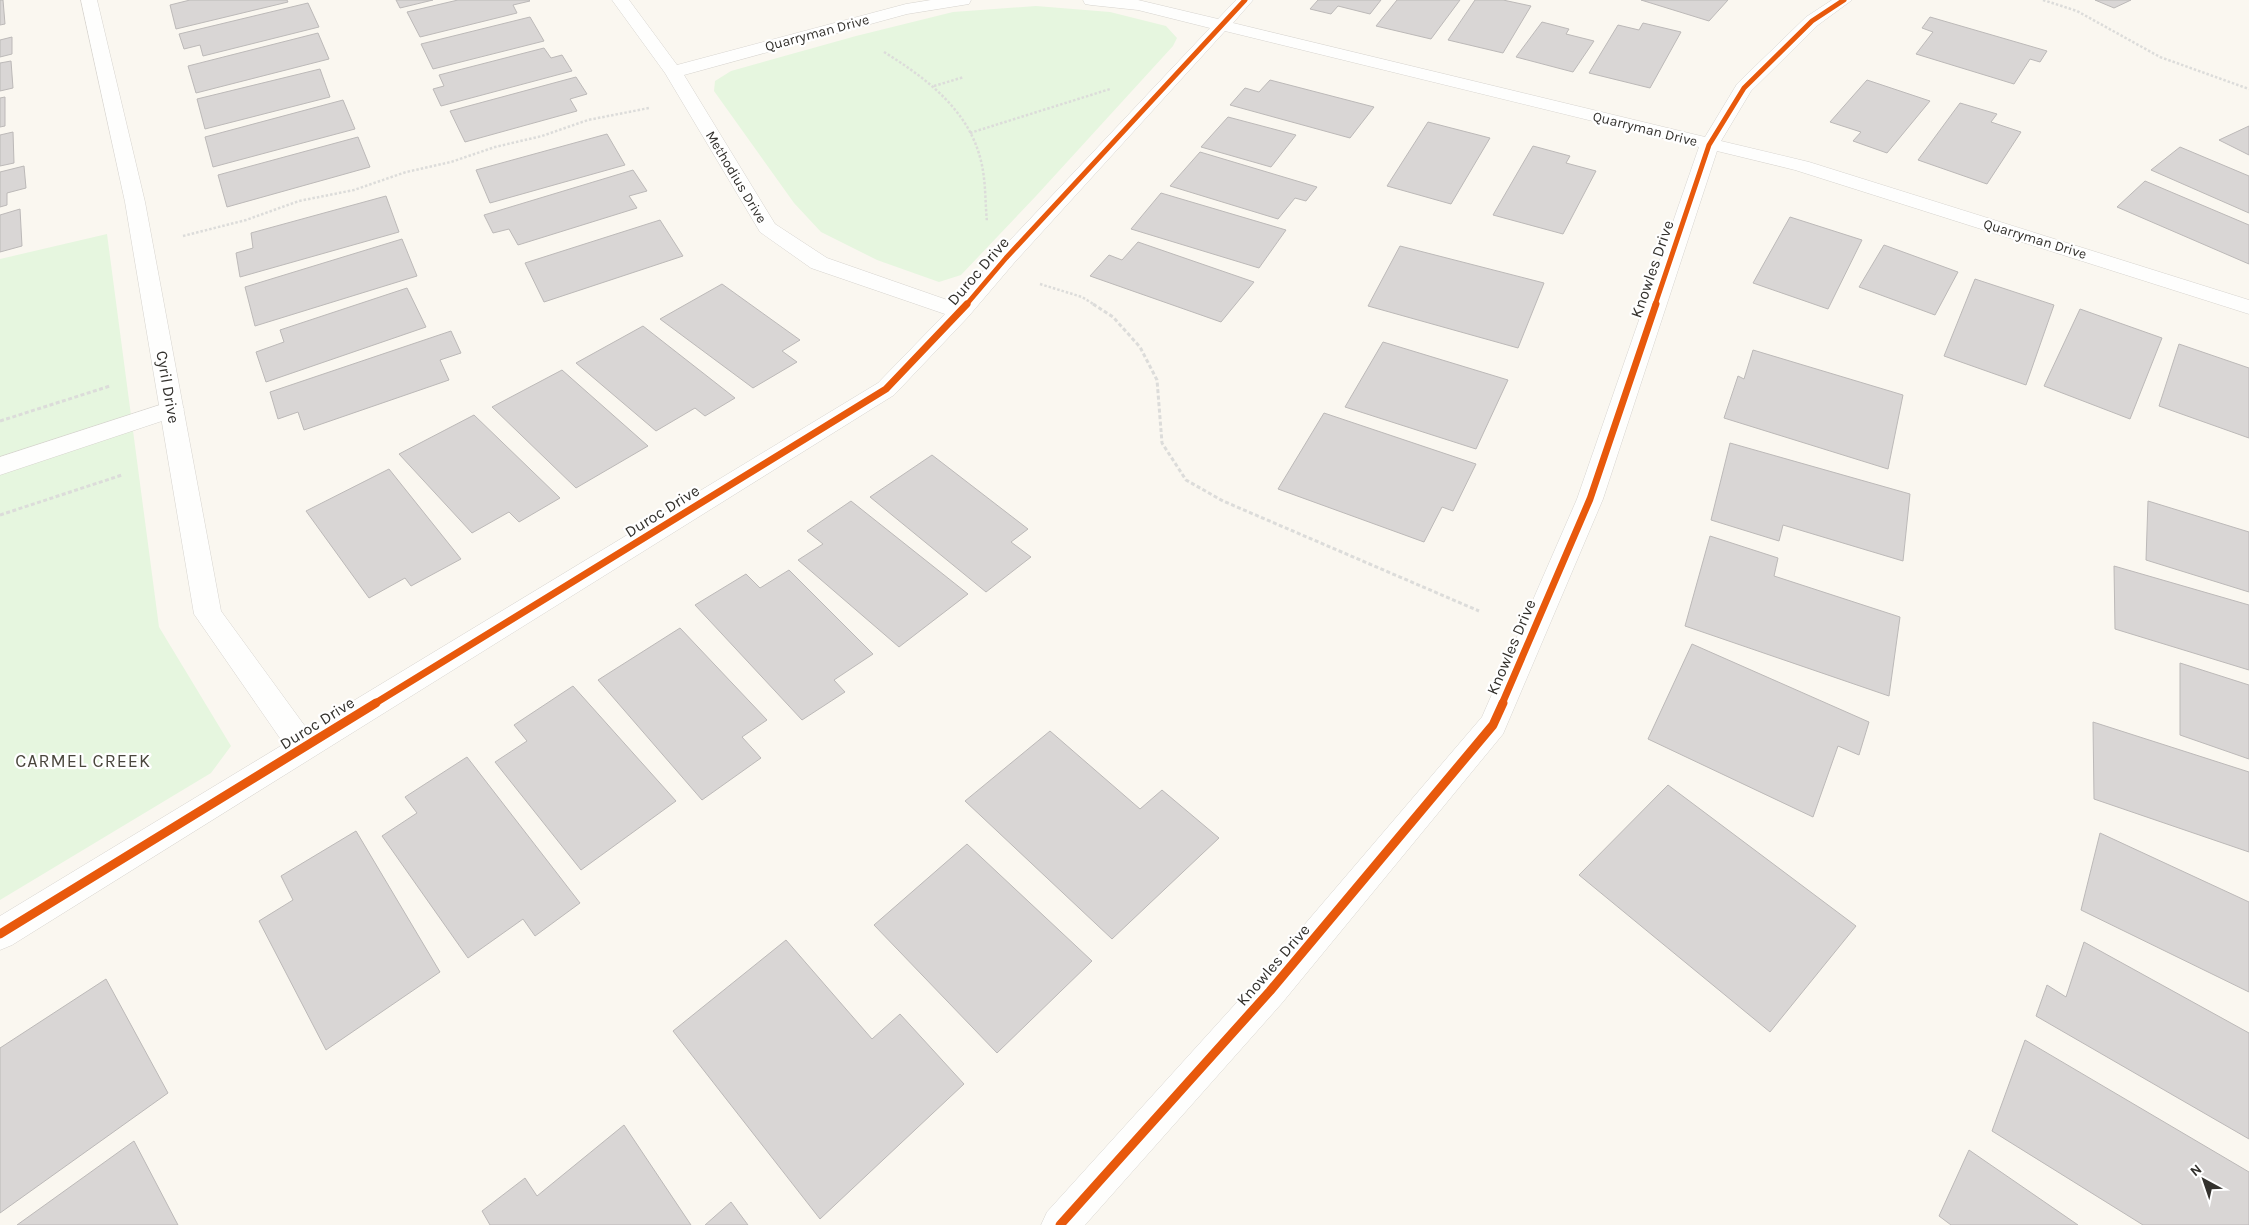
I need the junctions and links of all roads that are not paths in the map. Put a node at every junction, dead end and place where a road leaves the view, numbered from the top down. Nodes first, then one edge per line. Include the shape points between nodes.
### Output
1 (89, 0) edge
2 (620, 0) edge
3 (962, 0) edge
4 (1091, 0) edge
5 (1245, 0) edge
6 (1844, 0) edge
7 (1219, 26) junction
8 (673, 72) junction
9 (1709, 145) junction
10 (2249, 307) edge
11 (960, 312) junction
12 (172, 410) junction
13 (0, 466) edge
14 (304, 748) junction
15 (0, 934) edge
16 (1060, 1225) edge

1 - 12 street, Cyril Drive via 135,202
2 - 8 street, Methodius Drive
3 - 8 street, Quarryman Drive via 906,9
4 - 7 street, Quarryman Drive via 1138,6
5 - 7 street, Duroc Drive
6 - 9 street, Knowles Drive via 1812,21 1744,88
7 - 9 street, Quarryman Drive
7 - 11 street, Duroc Drive
8 - 11 street, Methodius Drive via 766,228 819,263
9 - 10 street, Quarryman Drive via 1802,166
9 - 16 street, Knowles Drive via 1590,499 1493,725 1270,991
11 - 14 street, Duroc Drive via 886,389
12 - 13 street
12 - 14 street, Cyril Drive via 208,614
14 - 15 street, Duroc Drive

